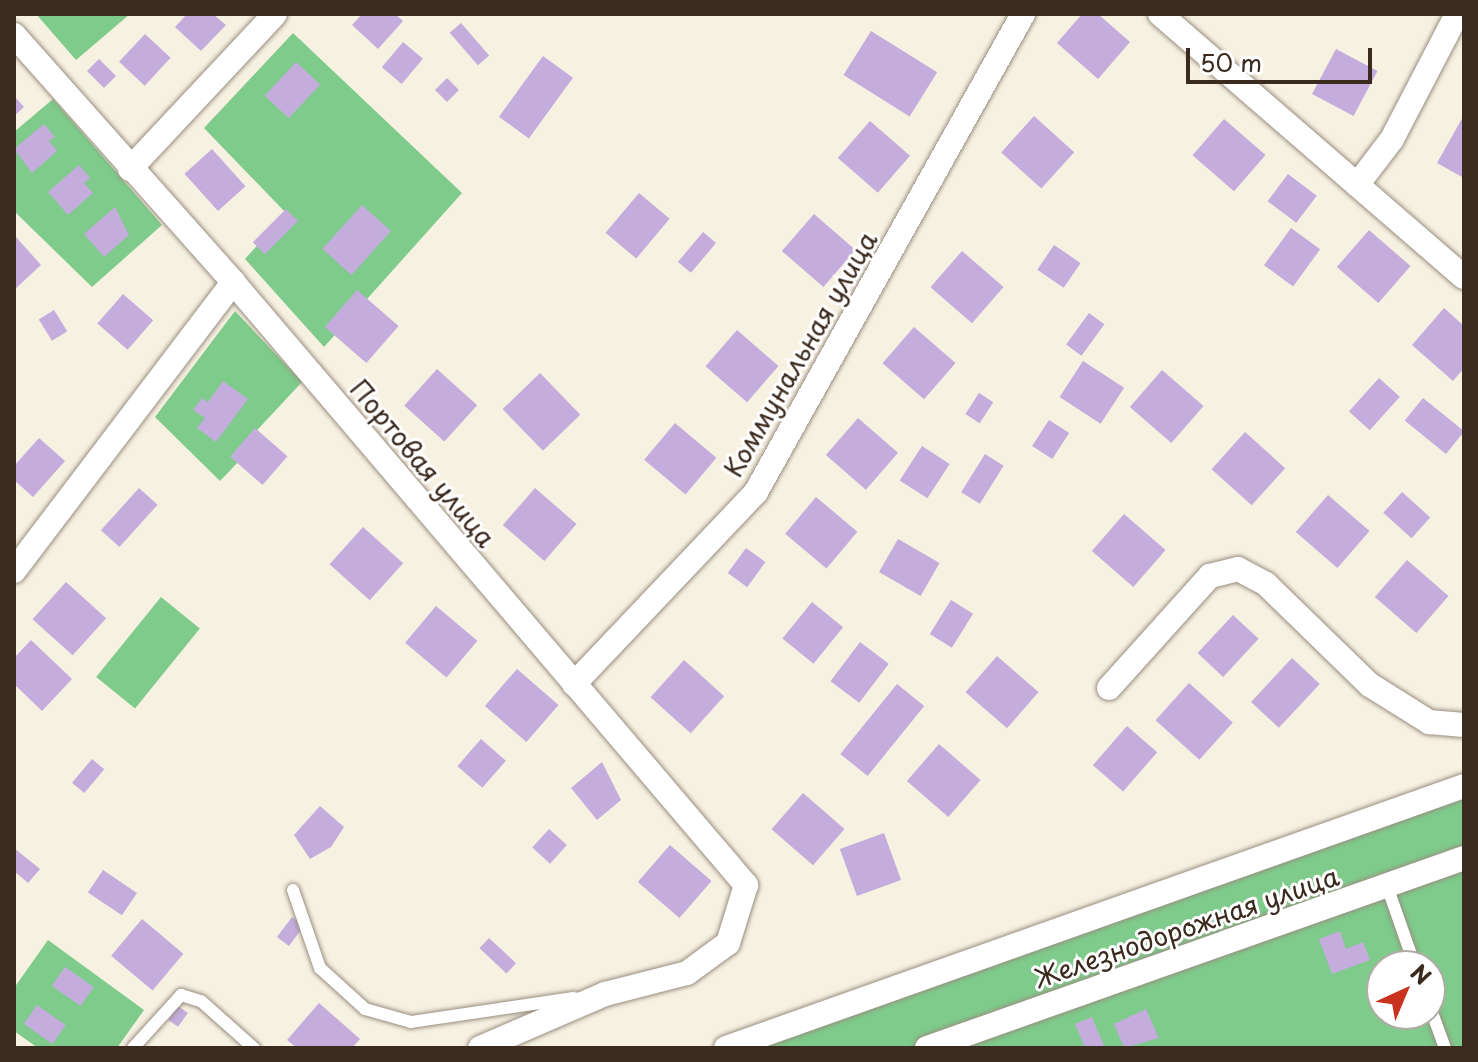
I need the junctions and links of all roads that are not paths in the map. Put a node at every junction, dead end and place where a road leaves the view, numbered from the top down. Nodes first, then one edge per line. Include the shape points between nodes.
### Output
1 (275, 14) edge
2 (1023, 14) edge
3 (1160, 14) edge
4 (1457, 14) edge
5 (14, 35) edge
6 (130, 169) junction
7 (1357, 185) junction
8 (1464, 277) edge
9 (233, 282) junction
10 (14, 571) edge
11 (574, 684) junction
12 (1109, 688) dead end
13 (1464, 725) edge
14 (1464, 786) edge
15 (1464, 858) edge
16 (1387, 886) junction
17 (293, 890) dead end
18 (1409, 950) edge
19 (605, 994) junction
20 (133, 1048) edge
21 (254, 1048) edge
22 (480, 1048) edge
23 (726, 1048) edge
24 (927, 1048) edge

1 - 6 street
2 - 11 street, Коммунальная улица via 756,492
3 - 7 street
4 - 7 street via 1392,139
5 - 6 street, Портовая улица
6 - 9 street, Портовая улица
7 - 8 street
9 - 10 street
9 - 11 street, Портовая улица
11 - 19 street, Портовая улица via 746,885 728,943 687,973
12 - 13 street via 1210,576 1238,569 1266,584 1370,685 1429,722
14 - 23 street
15 - 16 street, Железнодорожная улица
16 - 18 lane
16 - 24 street, Железнодорожная улица
17 - 19 lane via 320,968 365,1009 411,1022
19 - 22 street
20 - 21 lane via 181,995 201,1001

